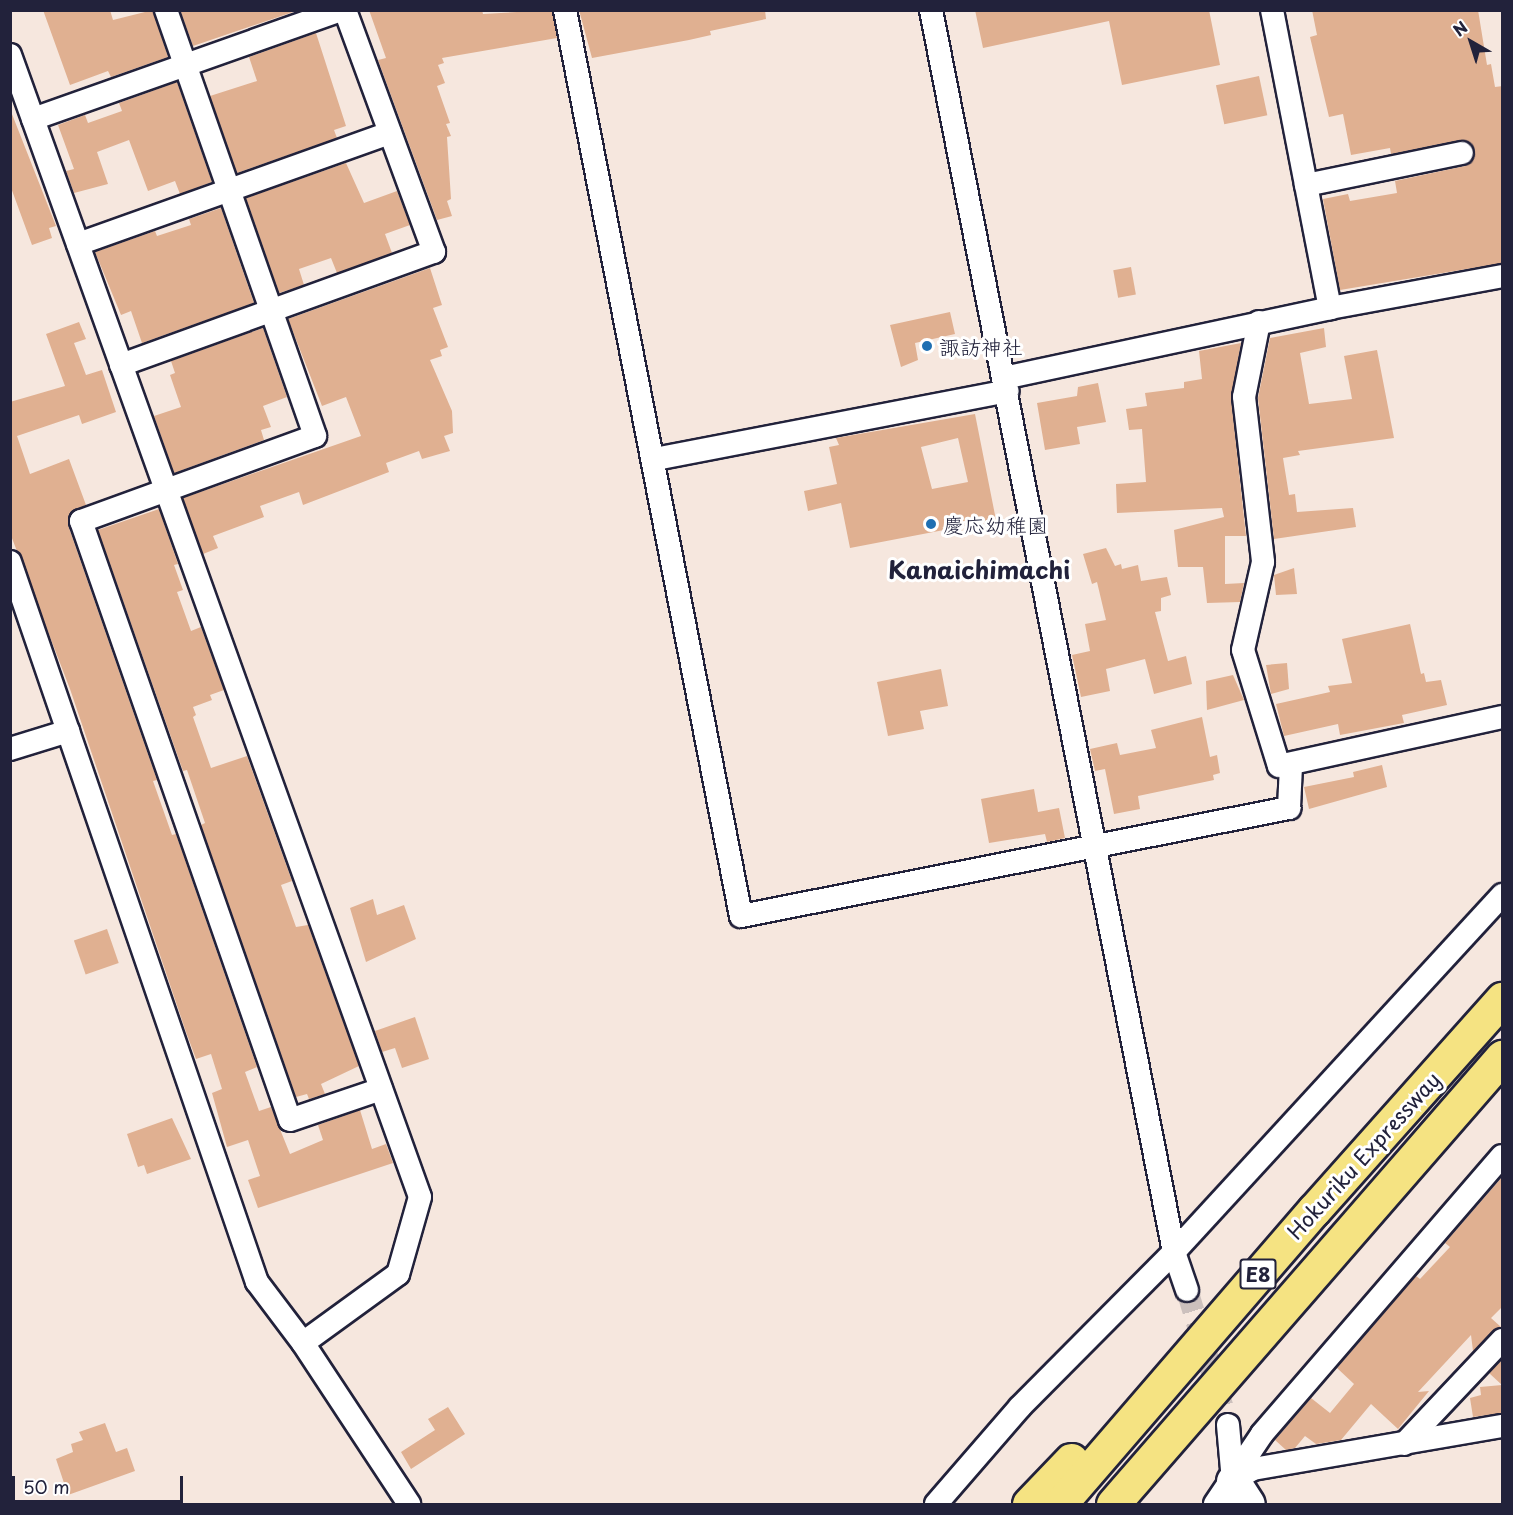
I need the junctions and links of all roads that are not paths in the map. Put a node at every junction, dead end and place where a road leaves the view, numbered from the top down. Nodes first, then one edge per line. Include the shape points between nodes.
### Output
1 (166, 10) edge
2 (343, 10) edge
3 (565, 10) edge
4 (931, 10) edge
5 (1272, 10) edge
6 (10, 56) edge
7 (186, 65) junction
8 (33, 119) junction
9 (390, 133) junction
10 (1462, 153) dead end
11 (1306, 185) junction
12 (230, 191) junction
13 (78, 244) junction
14 (1503, 276) edge
15 (1330, 308) junction
16 (273, 313) junction
17 (1259, 322) junction
18 (121, 365) junction
19 (1006, 384) junction
20 (655, 459) junction
21 (165, 489) junction
22 (10, 562) edge
23 (1503, 717) edge
24 (68, 731) junction
25 (10, 749) edge
26 (1291, 766) junction
27 (1095, 848) junction
28 (1503, 895) edge
29 (1503, 999) edge
30 (1460, 1046) junction
31 (1503, 1057) edge
32 (381, 1089) junction
33 (1503, 1156) edge
34 (1174, 1252) junction
35 (1302, 1284) junction
36 (1187, 1290) tunnel mouth
37 (1503, 1340) edge
38 (303, 1343) junction
39 (1228, 1425) tunnel mouth
40 (1503, 1426) edge
41 (1403, 1444) junction
42 (1232, 1497) edge
43 (409, 1504) edge
44 (936, 1504) edge
45 (1029, 1504) edge
46 (1060, 1504) edge
47 (1113, 1504) edge
48 (1135, 1504) edge

1 - 7 street
2 - 7 street
2 - 9 street
3 - 20 street
4 - 19 street
5 - 11 street
6 - 8 street
7 - 8 street
7 - 12 street
8 - 13 street
9 - 12 street
9 - 16 street via 434,252
10 - 11 street
11 - 15 street
12 - 13 street
12 - 16 street
13 - 18 street
14 - 15 street
15 - 17 street
16 - 18 street
16 - 21 street via 315,436
17 - 19 street
17 - 26 street via 1244,397 1263,562 1243,651 1279,766
18 - 21 street
19 - 20 street
19 - 27 street
20 - 27 street via 741,916
21 - 32 street
21 - 32 street via 81,521 290,1120
22 - 24 street
23 - 26 street
24 - 25 street
24 - 38 street via 257,1282
26 - 27 street via 1289,808
27 - 34 street
28 - 34 street
29 - 30 highway, Hokuriku Expressway / E8
30 - 45 highway via 1383,1121
30 - 46 highway, Hokuriku Expressway / E8
31 - 35 highway, Hokuriku Expressway / E8
32 - 38 street via 420,1197 398,1274
33 - 42 street via 1262,1434
34 - 36 street
34 - 44 street via 1020,1407
35 - 47 highway, Hokuriku Expressway / E8
35 - 48 highway
37 - 41 street
38 - 43 street
39 - 42 street
40 - 41 street
41 - 42 street via 1253,1469

